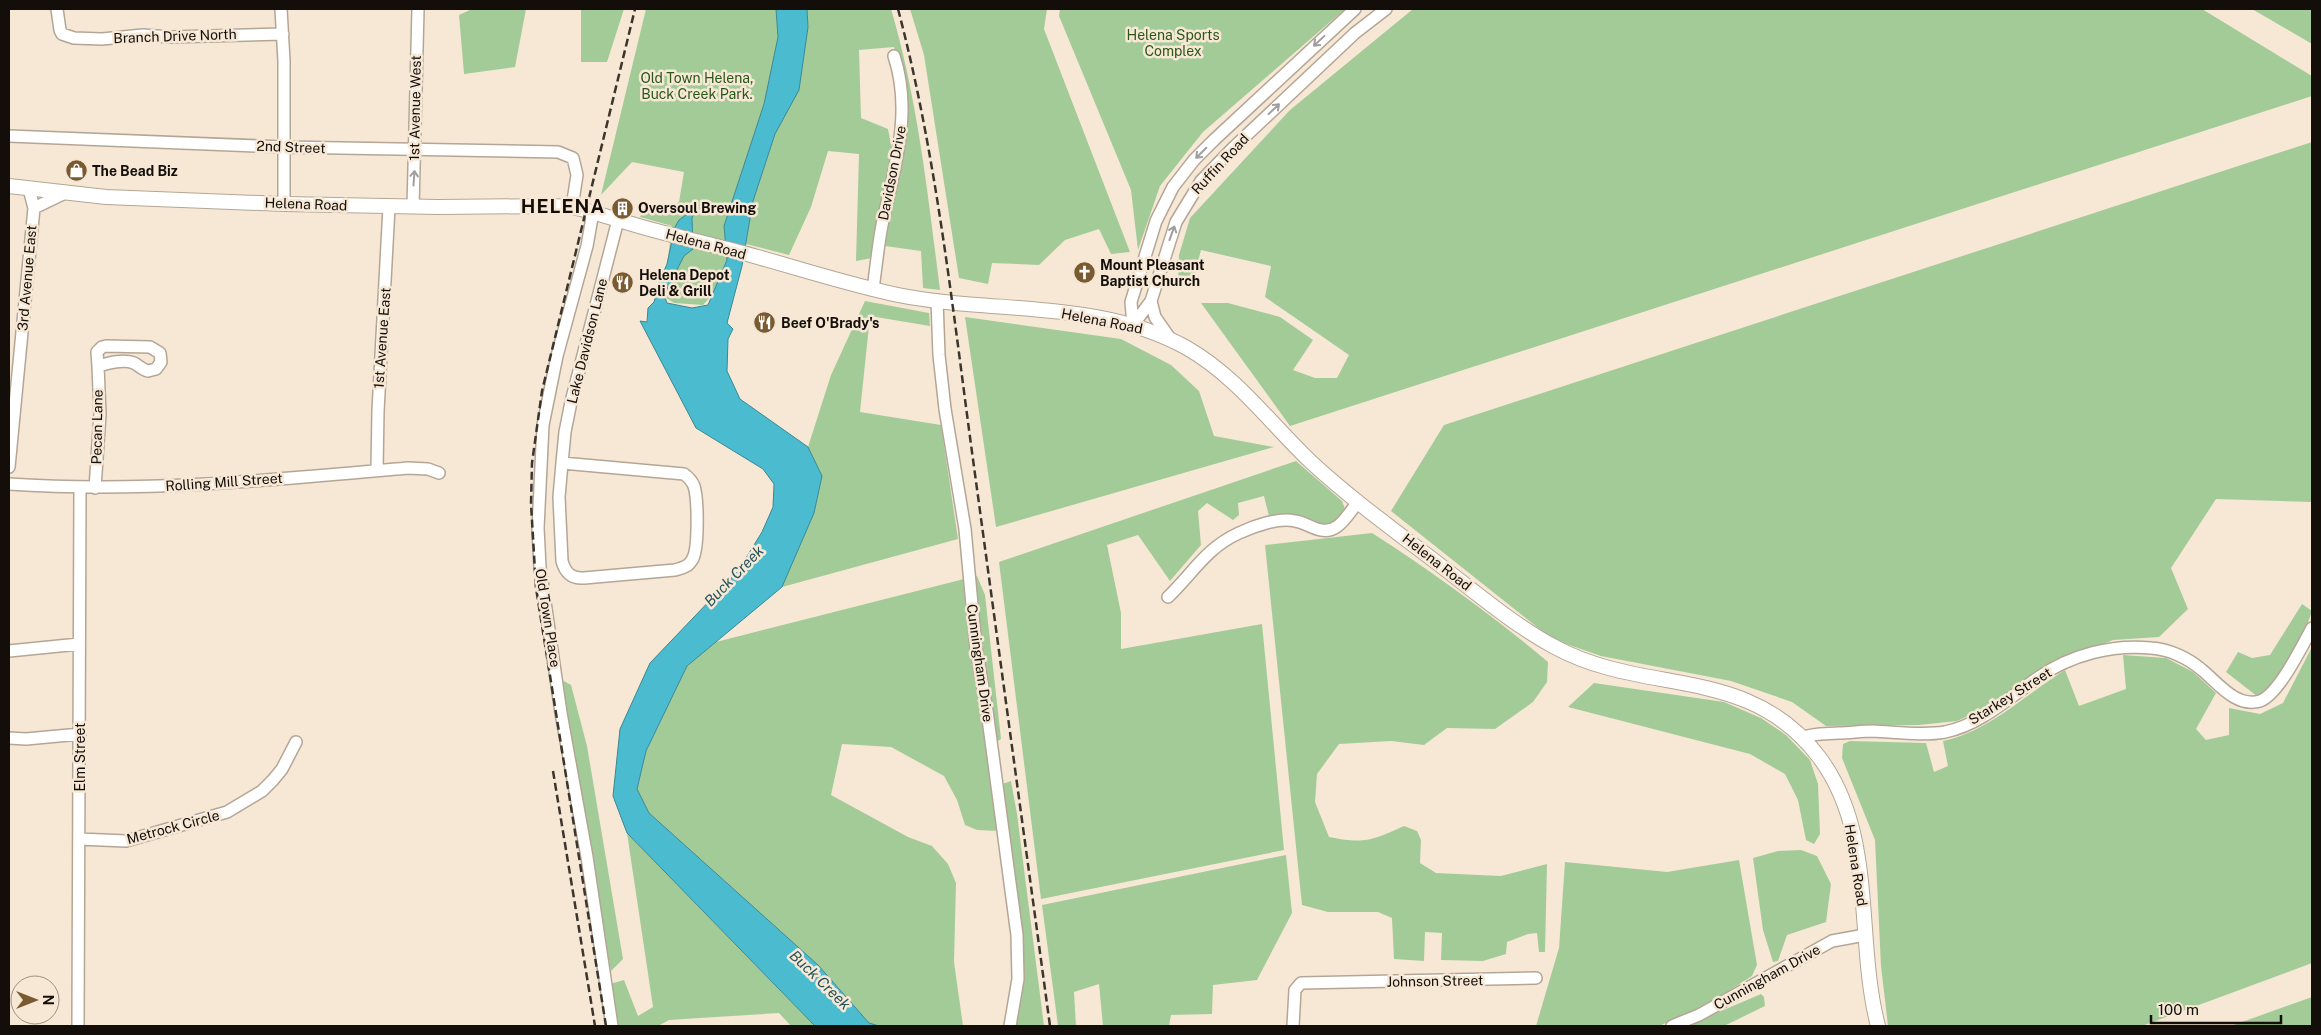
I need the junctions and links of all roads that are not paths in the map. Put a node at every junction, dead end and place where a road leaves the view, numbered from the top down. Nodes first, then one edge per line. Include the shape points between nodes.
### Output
1 (57, 9) edge
2 (281, 9) edge
3 (418, 9) edge
4 (1356, 9) edge
5 (1386, 9) edge
6 (283, 34) junction
7 (894, 56) dead end
8 (9, 136) edge
9 (284, 147) junction
10 (414, 150) junction
11 (9, 186) edge
12 (29, 189) junction
13 (65, 193) junction
14 (284, 204) junction
15 (388, 207) junction
16 (412, 207) junction
17 (34, 208) junction
18 (572, 208) junction
19 (593, 212) junction
20 (618, 220) junction
21 (872, 289) junction
22 (938, 300) junction
23 (1151, 302) junction
24 (1133, 325) junction
25 (1171, 340) junction
26 (98, 366) junction
27 (562, 463) junction
28 (9, 467) edge
29 (377, 470) junction
30 (439, 473) dead end
31 (9, 484) edge
32 (80, 488) junction
33 (95, 488) junction
34 (1358, 502) junction
35 (1168, 596) dead end
36 (2312, 628) edge
37 (79, 644) junction
38 (9, 651) edge
39 (80, 734) junction
40 (9, 738) edge
41 (1801, 738) junction
42 (296, 742) dead end
43 (79, 839) junction
44 (1865, 935) junction
45 (1536, 978) dead end
46 (78, 1026) edge
47 (612, 1026) edge
48 (1010, 1026) edge
49 (1293, 1026) edge
50 (1672, 1026) edge
51 (1878, 1026) edge

1 - 6 street, Branch Drive North via 58,26 67,37
2 - 6 street
3 - 10 street, 1st Avenue West
4 -> 24 street, Ruffin Road via 1214,140 1173,187 1156,221 1131,302
23 -> 5 street, Ruffin Road via 1176,222 1201,181 1355,33
6 - 9 street
7 - 21 street, Davidson Drive via 902,88 902,117
8 - 9 street, 2nd Street
9 - 10 street, 2nd Street
9 - 14 street
16 -> 10 street, 1st Avenue West
10 - 18 street, 2nd Street via 558,152 573,158 577,175
11 - 12 main road, Helena Road
12 - 13 main road, Helena Road
12 - 17 street, 3rd Avenue East
13 - 14 main road, Helena Road
13 - 17 street, 3rd Avenue East
14 - 15 main road, Helena Road
15 - 16 main road, Helena Road
15 - 29 street, 1st Avenue East
16 - 18 main road, Helena Road via 534,205
17 - 28 street, 3rd Avenue East
18 - 19 main road, Helena Road
19 - 20 main road, Helena Road
19 - 47 street, Old Town Place via 544,419 538,528 541,575 561,713
20 - 21 main road, Helena Road
20 - 27 street, Lake Davidson Lane via 571,402
21 - 22 main road, Helena Road
22 - 24 main road, Helena Road via 1074,314
22 - 48 street, Cunningham Drive via 939,355 945,409 965,529 976,648 1017,935 1018,979
23 - 24 street, Ruffin Road
23 - 25 street via 1155,317
24 - 25 main road, Helena Road
25 - 34 main road, Helena Road via 1205,359 1227,377 1294,445
26 - 26 street, Pecan Lane via 97,352 106,346 154,347 162,358 152,371 126,362
26 - 33 street, Pecan Lane via 100,414
27 - 27 street, Lake Davidson Lane via 560,542 562,561 568,573 584,578 675,570 690,564 696,543 695,494 688,477 670,472
29 - 30 street, Rolling Mill Street via 420,468
29 - 33 street, Rolling Mill Street via 181,487
31 - 32 street, Rolling Mill Street
32 - 33 street, Rolling Mill Street
32 - 37 street, Elm Street
34 - 35 street via 1343,523 1329,530 1284,520 1239,533 1204,556
34 - 41 main road, Helena Road via 1504,614 1553,646 1606,669 1714,689 1743,698 1779,718
36 - 41 street, Starkey Street via 2281,680 2269,695 2260,700 2236,698 2176,654 2157,648 2124,647 2088,654 2048,671 2007,701 1956,729 1927,733 1870,731 1814,734
37 - 38 street
37 - 39 street, Elm Street
39 - 40 street
39 - 43 street, Elm Street
41 - 44 main road, Helena Road via 1833,778 1848,815 1860,870
42 - 43 street, Metrock Circle via 282,769 262,791 226,812 126,841
43 - 46 street, Elm Street
44 - 50 street, Cunningham Drive via 1832,942
44 - 51 main road, Helena Road via 1872,1002
45 - 49 street, Johnson Street via 1301,983 1296,987

